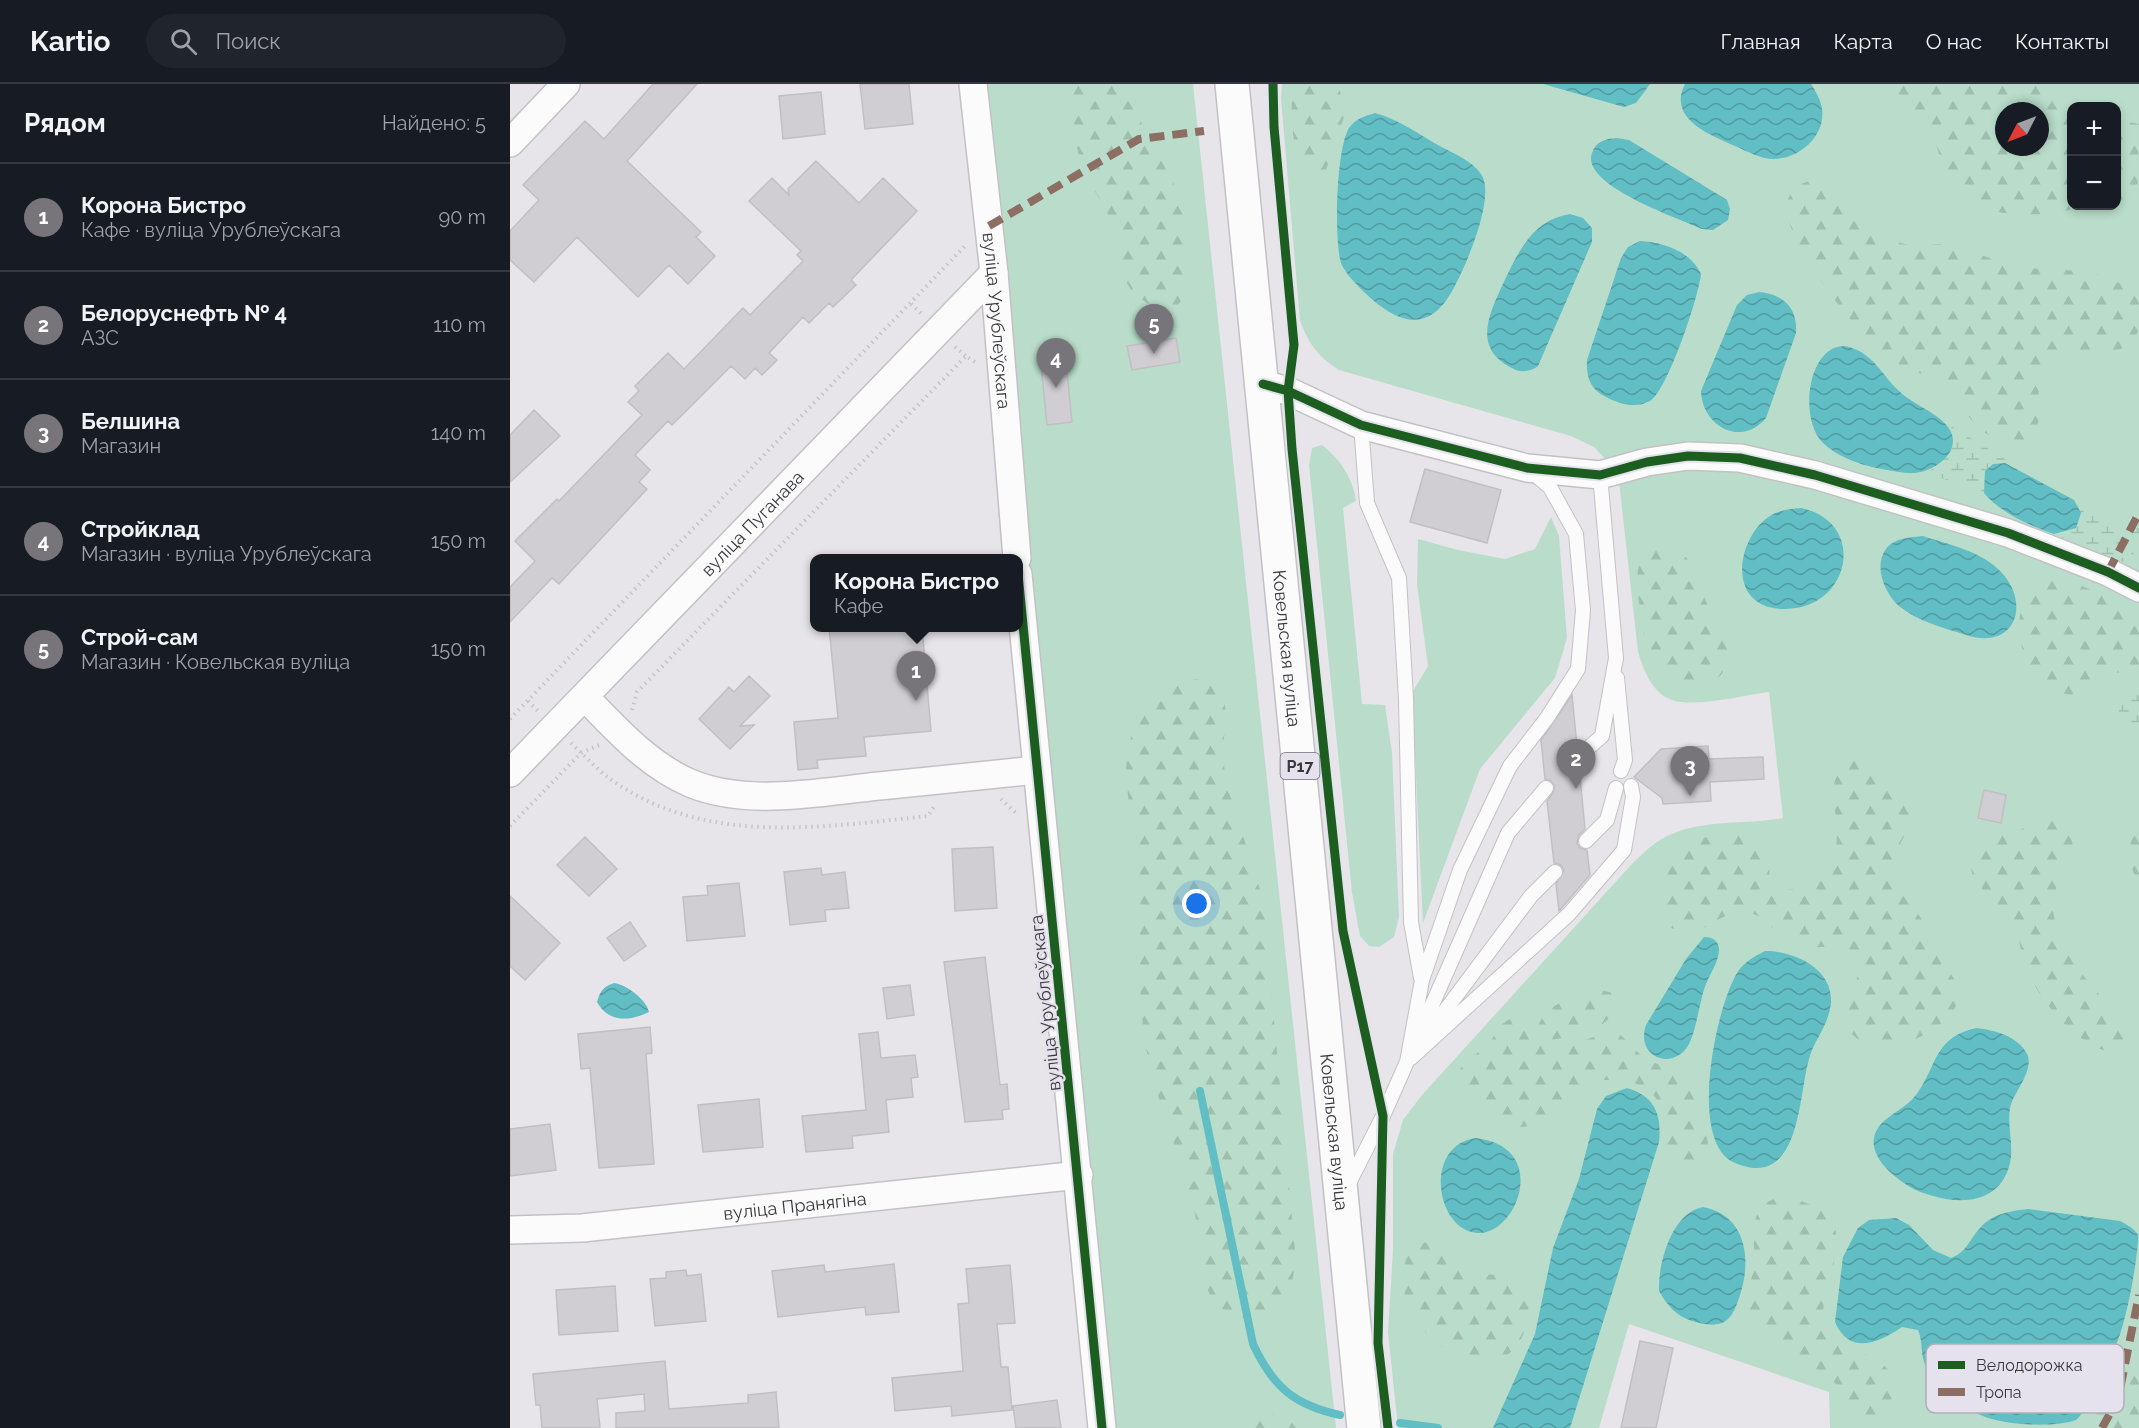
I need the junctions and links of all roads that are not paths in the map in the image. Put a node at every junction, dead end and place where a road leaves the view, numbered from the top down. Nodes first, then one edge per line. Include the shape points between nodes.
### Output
1 (566, 84) edge
2 (973, 84) edge
3 (1236, 91) edge
4 (510, 143) edge
5 (994, 273) junction
6 (1263, 384) junction
7 (1362, 425) junction
8 (1527, 468) junction
9 (1600, 475) junction
10 (1017, 554) edge
11 (2139, 588) edge
12 (1023, 626) edge
13 (1616, 658) junction
14 (585, 697) junction
15 (1578, 758) dead end
16 (1624, 767) dead end
17 (1037, 770) junction
18 (510, 773) edge
19 (1546, 788) dead end
20 (1587, 841) dead end
21 (1555, 872) dead end
22 (1422, 980) junction
23 (1407, 1062) junction
24 (1079, 1175) junction
25 (1342, 1196) junction
26 (510, 1230) edge
27 (1102, 1428) edge
28 (1364, 1428) edge

1 - 4 street
2 - 5 street, вуліца Урублеўскага
3 - 6 highway, Ковельская вуліца / Р17
5 - 10 street, вуліца Урублеўскага
5 - 14 street, вуліца Пуганава
6 - 7 street via 1288,391
6 - 25 highway, Ковельская вуліца / Р17
7 - 8 street
7 - 22 lane via 1367,502 1399,578 1411,922
8 - 9 street
8 - 22 lane via 1550,487 1576,534 1583,610 1578,669 1510,766 1460,870
9 - 11 street via 1688,456 1740,458 1815,475 2008,533
9 - 13 lane
12 - 17 street, вуліца Урублеўскага
13 - 15 lane via 1602,736
13 - 16 lane
14 - 17 street via 648,757 676,776 707,789 812,792
14 - 18 street, вуліца Пуганава
17 - 24 street, вуліца Урублеўскага
19 - 23 lane via 1508,833
20 - 23 lane via 1606,820 1623,787 1633,797 1624,850 1569,914
21 - 23 lane via 1531,896
22 - 23 lane
23 - 25 lane
24 - 26 street, вуліца Пранягіна via 582,1228
24 - 27 street, вуліца Урублеўскага
25 - 28 highway, Ковельская вуліца / Р17

